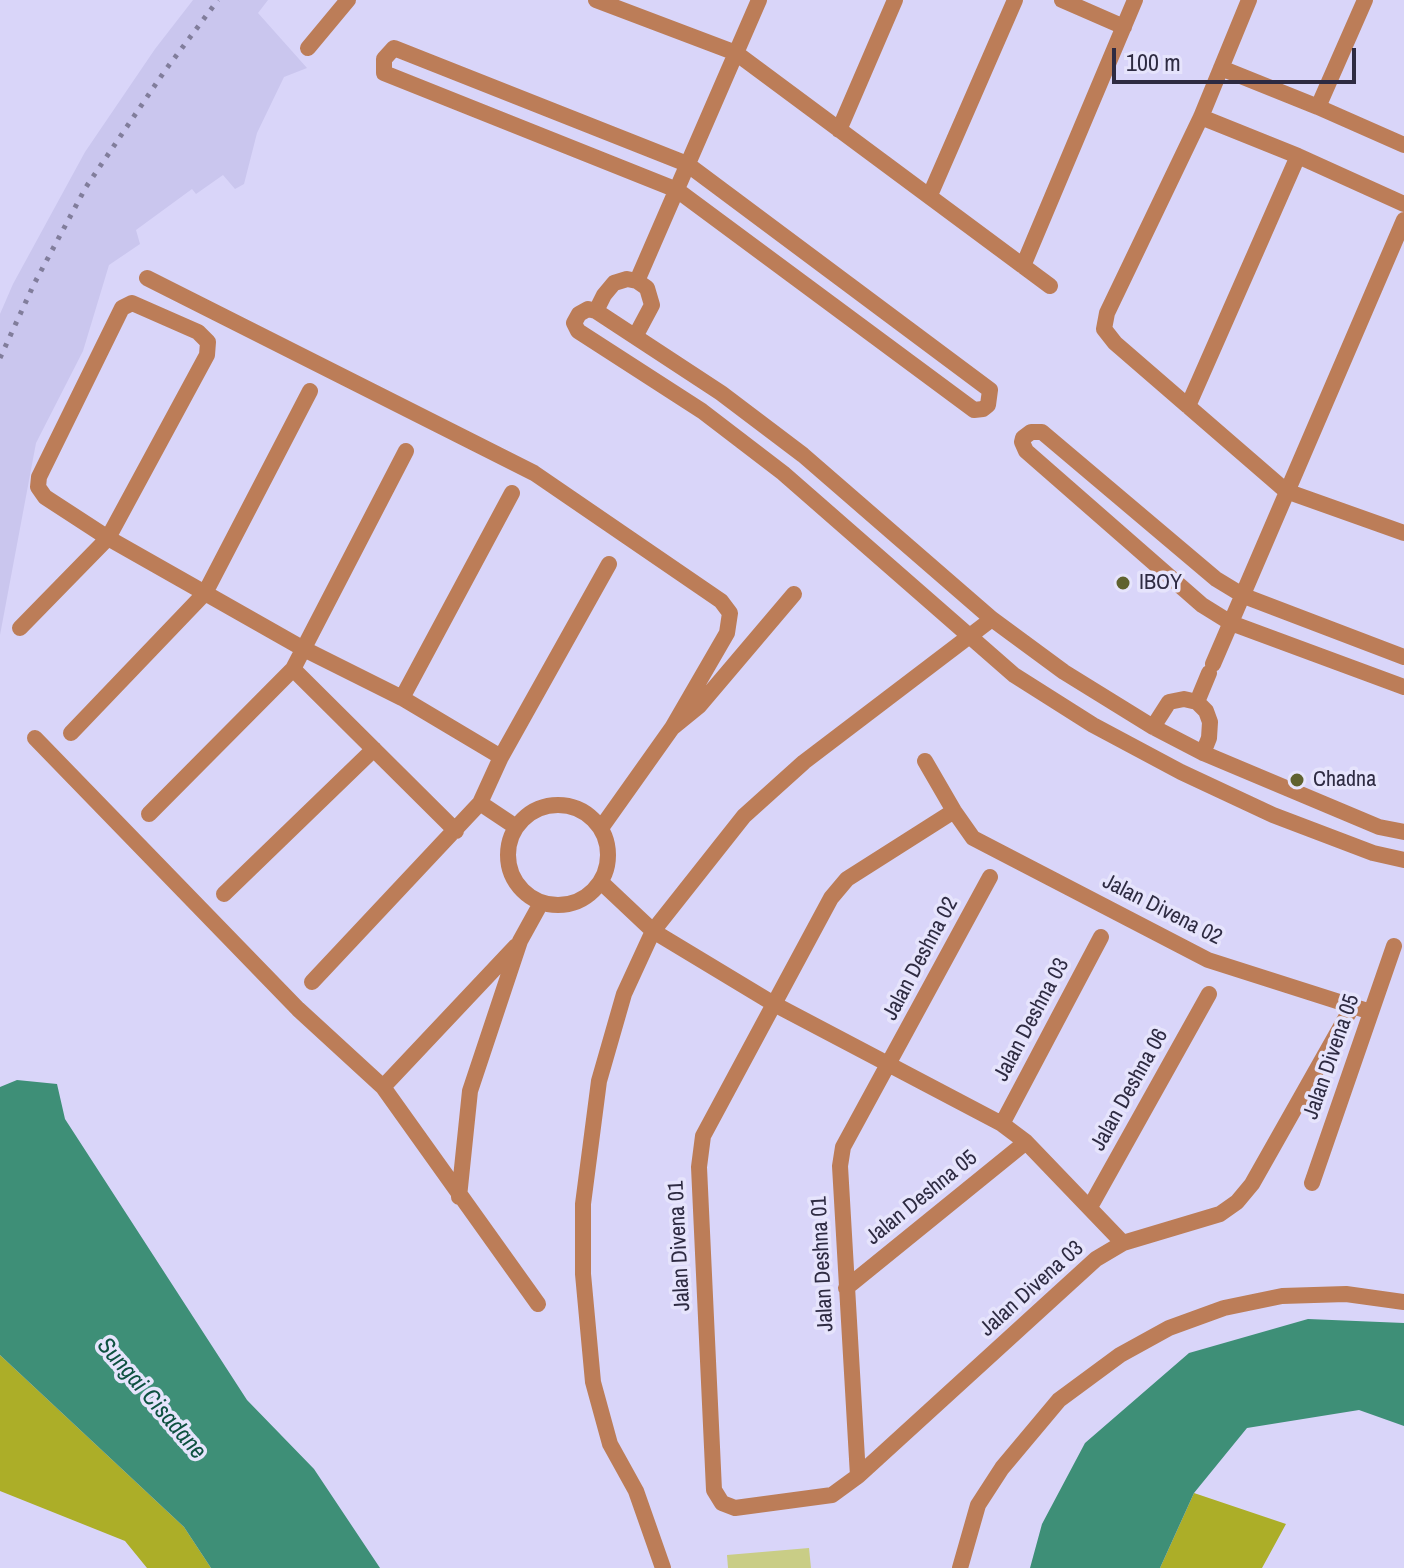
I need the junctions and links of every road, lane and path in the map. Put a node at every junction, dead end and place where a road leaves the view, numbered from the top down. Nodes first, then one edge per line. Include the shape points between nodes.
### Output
1 (348, 0) edge
2 (596, 0) edge
3 (759, 0) edge
4 (895, 0) edge
5 (1015, 0) edge
6 (1062, 0) edge
7 (1135, 0) edge
8 (1249, 0) edge
9 (1365, 0) edge
10 (627, 6) edge
11 (1124, 27) junction
12 (308, 48) dead end
13 (736, 53) junction
14 (1221, 68) junction
15 (1318, 107) junction
16 (1201, 117) junction
17 (839, 130) junction
18 (1404, 145) edge
19 (1298, 156) junction
20 (687, 164) junction
21 (677, 190) junction
22 (930, 195) junction
23 (1404, 204) edge
24 (1404, 220) edge
25 (1023, 266) junction
26 (147, 278) dead end
27 (637, 281) junction
28 (1050, 286) dead end
29 (596, 311) junction
30 (636, 335) junction
31 (310, 391) dead end
32 (1188, 406) junction
33 (406, 451) dead end
34 (1286, 491) junction
35 (512, 493) dead end
36 (1404, 533) edge
37 (108, 538) junction
38 (609, 564) dead end
39 (205, 593) junction
40 (794, 594) dead end
41 (1244, 596) junction
42 (992, 619) junction
43 (1231, 623) junction
44 (20, 628) dead end
45 (969, 638) junction
46 (302, 648) junction
47 (1404, 657) edge
48 (293, 669) junction
49 (1404, 687) edge
50 (402, 698) junction
51 (1197, 702) junction
52 (1153, 727) junction
53 (672, 728) junction
54 (71, 733) dead end
55 (35, 738) dead end
56 (374, 749) junction
57 (1203, 753) junction
58 (501, 757) junction
59 (925, 761) dead end
60 (480, 803) junction
61 (954, 811) junction
62 (149, 814) dead end
63 (516, 827) junction
64 (601, 828) junction
65 (456, 831) junction
66 (1404, 832) edge
67 (1404, 860) edge
68 (990, 877) dead end
69 (601, 882) junction
70 (224, 894) dead end
71 (541, 903) junction
72 (653, 931) junction
73 (1101, 937) dead end
74 (520, 941) junction
75 (1394, 946) dead end
76 (312, 982) dead end
77 (1209, 994) dead end
78 (774, 1004) junction
79 (1352, 1007) junction
80 (1371, 1012) junction
81 (890, 1063) junction
82 (383, 1087) junction
83 (1002, 1124) junction
84 (1026, 1142) junction
85 (1312, 1183) dead end
86 (459, 1197) junction
87 (1090, 1207) junction
88 (1123, 1243) junction
89 (846, 1288) junction
90 (1404, 1302) edge
91 (538, 1304) dead end
92 (858, 1476) junction
93 (722, 1503) joint
94 (663, 1568) edge
95 (960, 1568) edge

1 - 12 street
2 - 10 street
3 - 13 street
4 - 17 street
5 - 22 street
6 - 11 street
7 - 11 street
8 - 14 street
9 - 15 street
10 - 13 street
11 - 25 street
13 - 17 street
13 - 20 street
14 - 15 street
14 - 16 street
15 - 18 street
16 - 19 street
16 - 32 street via 1104,329
17 - 22 street
19 - 23 street
19 - 32 street
20 - 21 street
20 - 21 street via 394,48 384,59 384,73
20 - 21 street via 990,390 988,405 974,410
21 - 27 street
22 - 25 street
24 - 34 street
25 - 28 street
26 - 53 street via 534,473 721,601 730,613 727,633
27 - 29 street via 614,283
27 - 30 street via 647,288 652,305
29 - 30 street
29 - 45 street via 579,314 574,323 578,331 702,411 783,473
30 - 42 street via 803,455
31 - 39 street
32 - 34 street
33 - 46 street
34 - 36 street
34 - 41 street
35 - 50 street
37 - 37 street via 207,355 208,342 198,332 132,303 122,308 39,477 45,497
37 - 39 street
37 - 44 street
38 - 58 street
39 - 46 street
39 - 54 street
40 - 53 street via 699,706
41 - 43 street
41 - 43 street via 1216,579 1042,432 1023,438 1026,451 1202,605
41 - 47 street
42 - 45 street
42 - 52 street
43 - 49 street
43 - 51 street
45 - 67 street via 1079,717 1181,772 1273,815
45 - 72 street via 804,762 744,816
46 - 48 street
46 - 50 street
48 - 56 street
48 - 62 street
50 - 58 street
51 - 52 street via 1169,702
51 - 57 street via 1210,722
52 - 57 street
53 - 64 street
55 - 82 street via 298,1009
56 - 65 street
56 - 70 street
57 - 66 street via 1365,821
58 - 60 street
59 - 61 street, Jalan Divena 02
60 - 63 street
60 - 65 street
61 - 78 street via 847,879 831,898
61 - 79 street, Jalan Divena 02 via 973,838 1208,960
63 - 64 street via 530,812 569,805 587,813
63 - 71 street via 508,844 508,862 525,894
64 - 69 street via 608,846
65 - 76 street
68 - 81 street, Jalan Deshna 02
69 - 71 street via 575,902
69 - 72 street
71 - 74 street
72 - 78 street
72 - 94 street via 624,994 599,1081 583,1204 583,1274 593,1382 610,1444 636,1491
73 - 83 street, Jalan Deshna 03
74 - 82 street
74 - 86 street via 470,1091
75 - 80 street, Jalan Divena 05
77 - 87 street, Jalan Deshna 06
78 - 81 street
78 - 93 street, Jalan Divena 01 via 703,1136 699,1167 714,1490
79 - 80 street, Jalan Divena 02
79 - 88 street, Jalan Divena 03 via 1237,1202 1220,1214
80 - 85 street, Jalan Divena 05
81 - 83 street
81 - 89 street, Jalan Deshna 01 via 843,1147
82 - 86 street
83 - 84 street
84 - 87 street
84 - 89 street, Jalan Deshna 05
86 - 91 street
87 - 88 street
88 - 92 street, Jalan Divena 03 via 1096,1259
89 - 92 street, Jalan Deshna 01
90 - 95 street via 1346,1294 1282,1296 1224,1308 1169,1328 1120,1355 1059,1400 1002,1468 978,1505
92 - 93 street, Jalan Divena 03 via 832,1495 735,1508

